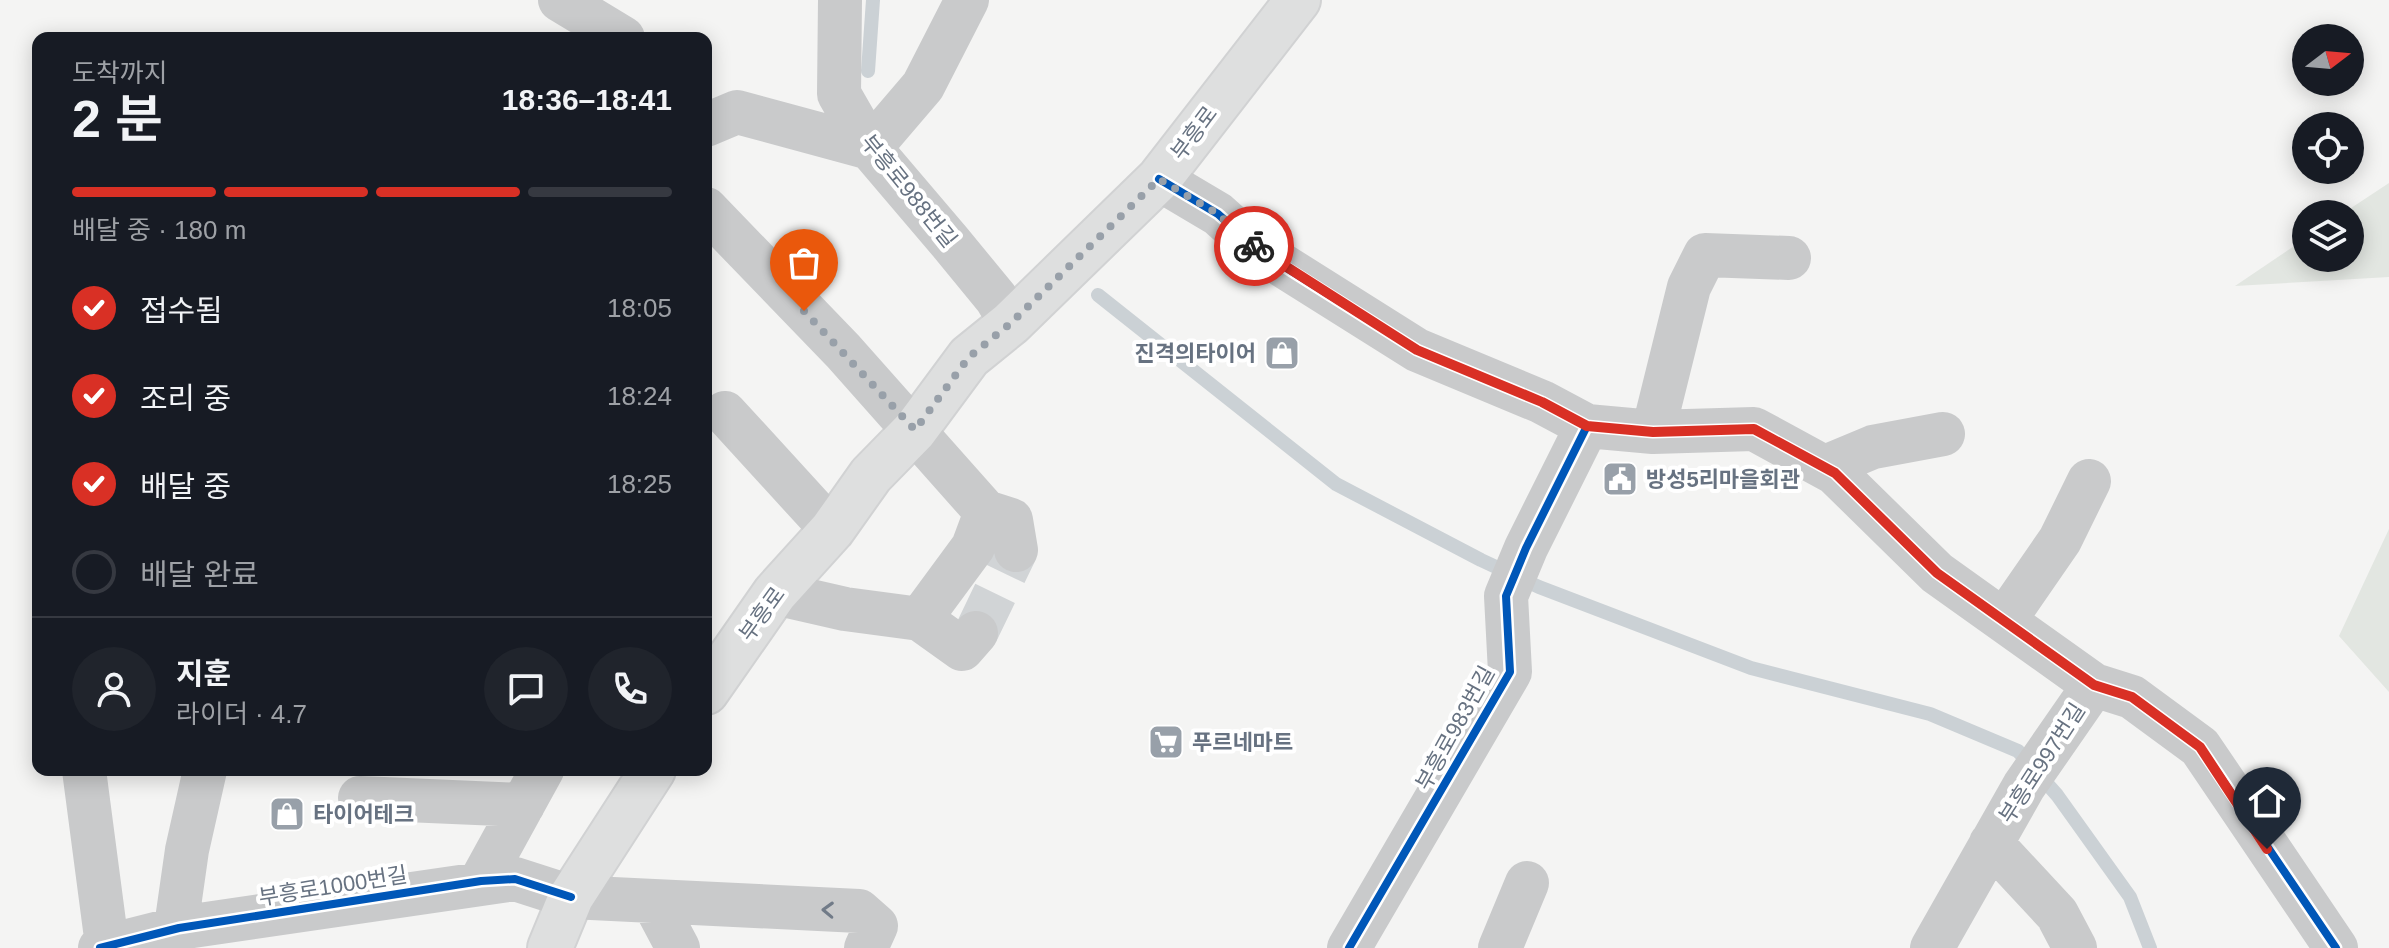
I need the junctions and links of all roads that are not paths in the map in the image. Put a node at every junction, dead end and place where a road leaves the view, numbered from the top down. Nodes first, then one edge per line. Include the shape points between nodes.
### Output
1 (560, 0) edge
2 (840, 0) edge
3 (967, 0) edge
4 (1298, 0) edge
5 (613, 32) edge
6 (716, 109) edge
7 (870, 148) junction
8 (1159, 179) junction
9 (712, 215) edge
10 (1789, 258) dead end
11 (1011, 323) junction
12 (725, 413) dead end
13 (1587, 426) junction
14 (915, 430) junction
15 (1653, 432) junction
16 (1943, 434) dead end
17 (1825, 467) junction
18 (2089, 481) dead end
19 (986, 512) junction
20 (832, 530) junction
21 (1016, 550) dead end
22 (775, 593) junction
23 (920, 619) junction
24 (2004, 621) junction
25 (976, 633) dead end
26 (712, 683) edge
27 (2094, 685) junction
28 (85, 776) edge
29 (204, 776) edge
30 (649, 776) edge
31 (532, 788) edge
32 (360, 798) dead end
33 (1991, 843) junction
34 (481, 881) junction
35 (1527, 883) dead end
36 (571, 897) junction
37 (654, 903) junction
38 (176, 938) edge
39 (103, 946) edge
40 (550, 948) edge
41 (678, 948) edge
42 (866, 948) edge
43 (1349, 948) edge
44 (1500, 948) edge
45 (1932, 948) edge
46 (2075, 948) edge
47 (2336, 948) edge

1 - 5 street
2 - 7 street, 부흥로988번길 via 839,94
3 - 7 street via 923,86
4 - 8 main road, 부흥로
6 - 7 street
7 - 11 street, 부흥로988번길
8 - 11 main road, 부흥로
8 - 13 street via 1218,214 1258,250 1417,350
9 - 14 street
10 - 15 street via 1705,255 1689,287
11 - 14 main road, 부흥로 via 969,357
12 - 20 street
13 - 15 street
13 - 43 street, 부흥로983번길 via 1506,596 1510,672
14 - 19 street
14 - 20 main road, 부흥로 via 871,475
15 - 17 street via 1754,429
16 - 17 street via 1873,447
17 - 24 street via 1937,573
18 - 24 street via 2060,540
19 - 21 street via 1011,520
19 - 23 street via 973,547
20 - 22 main road, 부흥로
22 - 23 street
22 - 26 main road, 부흥로
23 - 25 street via 962,649
24 - 27 street
27 - 33 street, 부흥로997번길
27 - 47 street via 2132,697 2200,747
28 - 39 street
29 - 38 street
30 - 36 main road
31 - 32 street
31 - 34 street
33 - 45 street, 부흥로997번길
33 - 46 street, 부흥로997번길 via 2057,914
34 - 36 street, 부흥로1000번길 via 515,879
34 - 38 street, 부흥로1000번길
35 - 44 street
36 - 37 street, 부흥로1000번길
36 - 40 main road
37 - 41 street
42 -> 37 street, 부흥로1000번길 via 876,926 859,911
38 - 39 street, 부흥로1000번길

